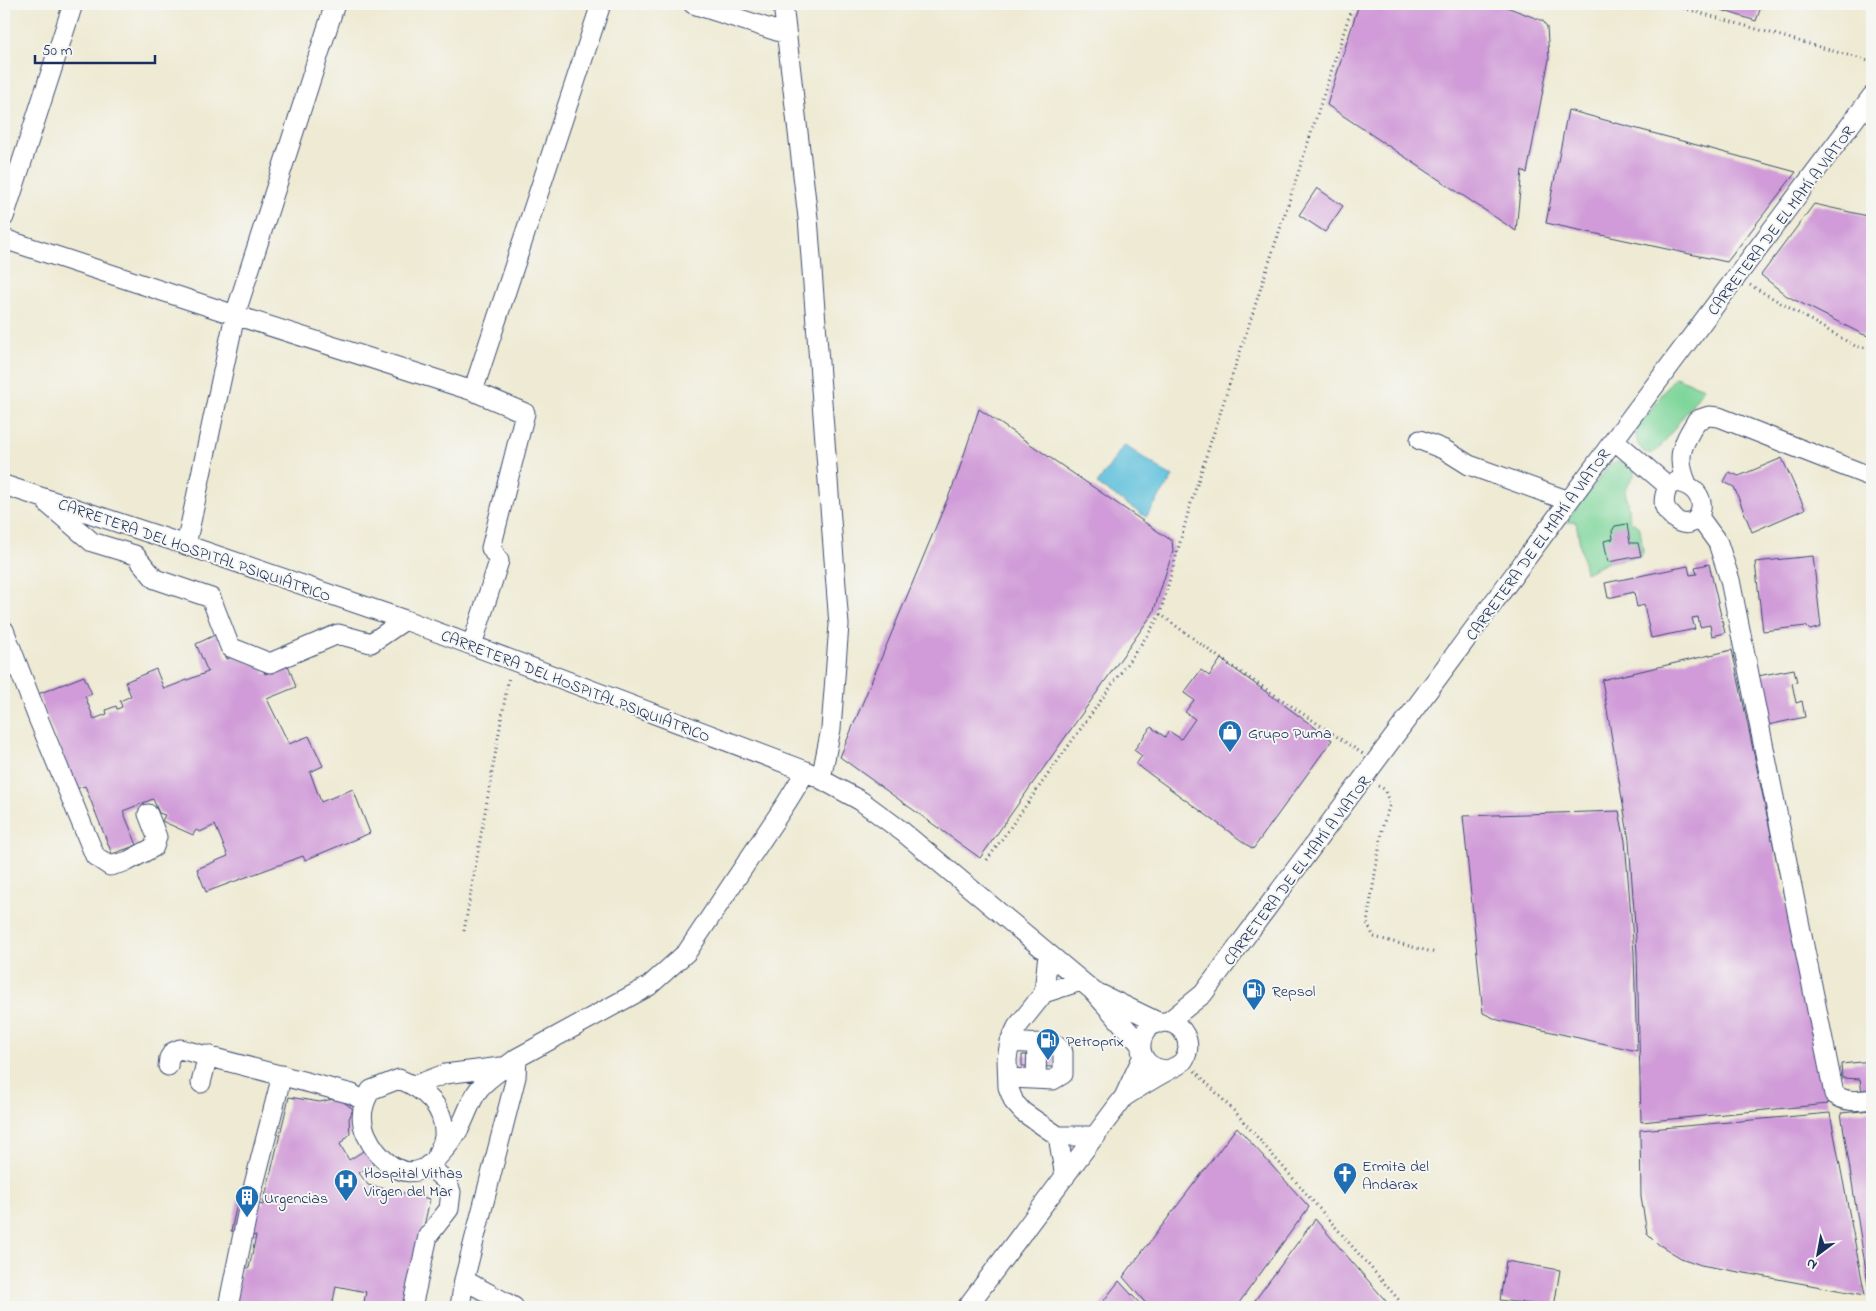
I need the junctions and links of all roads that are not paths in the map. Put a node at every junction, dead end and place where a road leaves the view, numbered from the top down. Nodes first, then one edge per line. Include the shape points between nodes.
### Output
1 (73, 4) edge
2 (335, 4) edge
3 (600, 4) edge
4 (693, 4) edge
5 (783, 4) edge
6 (786, 34) junction
7 (1872, 96) edge
8 (4, 217) edge
9 (4, 239) edge
10 (235, 315) junction
11 (473, 391) junction
12 (1420, 440) dead end
13 (1614, 440) junction
14 (1869, 476) dead end
15 (1687, 484) junction
16 (4, 485) edge
17 (1668, 486) junction
18 (41, 498) junction
19 (1569, 501) junction
20 (1699, 517) junction
21 (186, 545) junction
22 (405, 620) junction
23 (4, 630) edge
24 (472, 645) junction
25 (813, 775) junction
26 (148, 814) dead end
27 (1048, 953) junction
28 (1087, 985) junction
29 (1044, 993) junction
30 (1204, 994) junction
31 (1164, 1022) junction
32 (1186, 1036) junction
33 (1010, 1042) junction
34 (1037, 1044) junction
35 (1141, 1050) junction
36 (208, 1055) junction
37 (512, 1062) junction
38 (1176, 1065) junction
39 (168, 1066) dead end
40 (282, 1075) junction
41 (1008, 1078) junction
42 (1036, 1079) junction
43 (201, 1083) dead end
44 (416, 1086) junction
45 (1124, 1097) junction
46 (1872, 1100) edge
47 (364, 1102) junction
48 (1058, 1136) junction
49 (1096, 1136) junction
50 (432, 1161) junction
51 (1066, 1177) junction
52 (464, 1280) junction
53 (230, 1307) edge
54 (412, 1307) edge
55 (460, 1307) edge
56 (514, 1307) edge
57 (967, 1307) edge

1 - 8 street
2 - 10 street
3 - 11 street
4 - 6 street
5 - 6 street
6 - 25 street via 808,218 839,625 831,729
7 - 13 street, CARRETERA DE EL MAMÍ A VIATOR
9 - 10 street
10 - 11 street
10 - 21 street
11 - 24 street via 526,413 491,548 498,561
12 - 19 street via 1445,450 1468,466
13 - 17 street
13 - 19 street, CARRETERA DE EL MAMÍ A VIATOR
14 - 15 street via 1719,417 1709,416 1697,420 1681,451 1680,469
15 - 17 street via 1676,482
15 - 20 street via 1698,494 1702,506
16 - 18 street, CARRETERA DEL HOSPITAL PSIQUIÁTRICO
17 - 20 street via 1663,498 1666,511 1680,522 1690,523
18 - 21 street, CARRETERA DEL HOSPITAL PSIQUIÁTRICO
18 - 22 street via 92,542 134,555 155,579 211,598 230,647 270,663 338,634 371,643
19 - 30 street, CARRETERA DE EL MAMÍ A VIATOR
20 - 46 street via 1718,543 1730,580 1834,1094 1841,1100 1852,1102
21 - 22 street, CARRETERA DEL HOSPITAL PSIQUIÁTRICO
22 - 24 street, CARRETERA DEL HOSPITAL PSIQUIÁTRICO
23 - 26 street via 95,856 110,866 154,846 157,837
24 - 25 street, CARRETERA DEL HOSPITAL PSIQUIÁTRICO
25 - 27 street, CARRETERA DEL HOSPITAL PSIQUIÁTRICO via 861,801 903,832
25 - 37 street via 787,802 686,952 648,986
27 - 28 street, CARRETERA DEL HOSPITAL PSIQUIÁTRICO
27 - 29 street
28 - 29 street
28 - 31 street
28 - 35 street
29 - 33 street via 1017,1027
30 - 31 street
30 - 32 street
31 - 32 street via 1182,1030
31 - 35 street via 1145,1032
32 - 38 street via 1188,1049
33 - 34 street
33 - 41 street
34 - 42 street
34 - 42 street via 1056,1045 1063,1052 1063,1074 1053,1080
35 - 38 street via 1153,1067
35 - 45 street
36 - 39 street via 180,1049 173,1052
36 - 40 street
36 - 43 street
37 - 44 street via 445,1074
37 - 50 street via 488,1078 477,1091 455,1137
37 - 52 street via 516,1077
38 - 45 street
40 - 47 street via 352,1094
40 - 53 street via 250,1200 228,1302
41 - 42 street
41 - 48 street via 1014,1102
44 - 47 street via 399,1078 371,1090
44 - 50 street via 435,1102 442,1120 444,1138
45 - 49 street
47 - 50 street via 363,1127 382,1159 399,1170 416,1171
48 - 49 street
48 - 51 street
49 - 51 street
50 - 54 street via 451,1192 449,1209 428,1236
51 - 57 street
52 - 55 street
52 - 56 street

